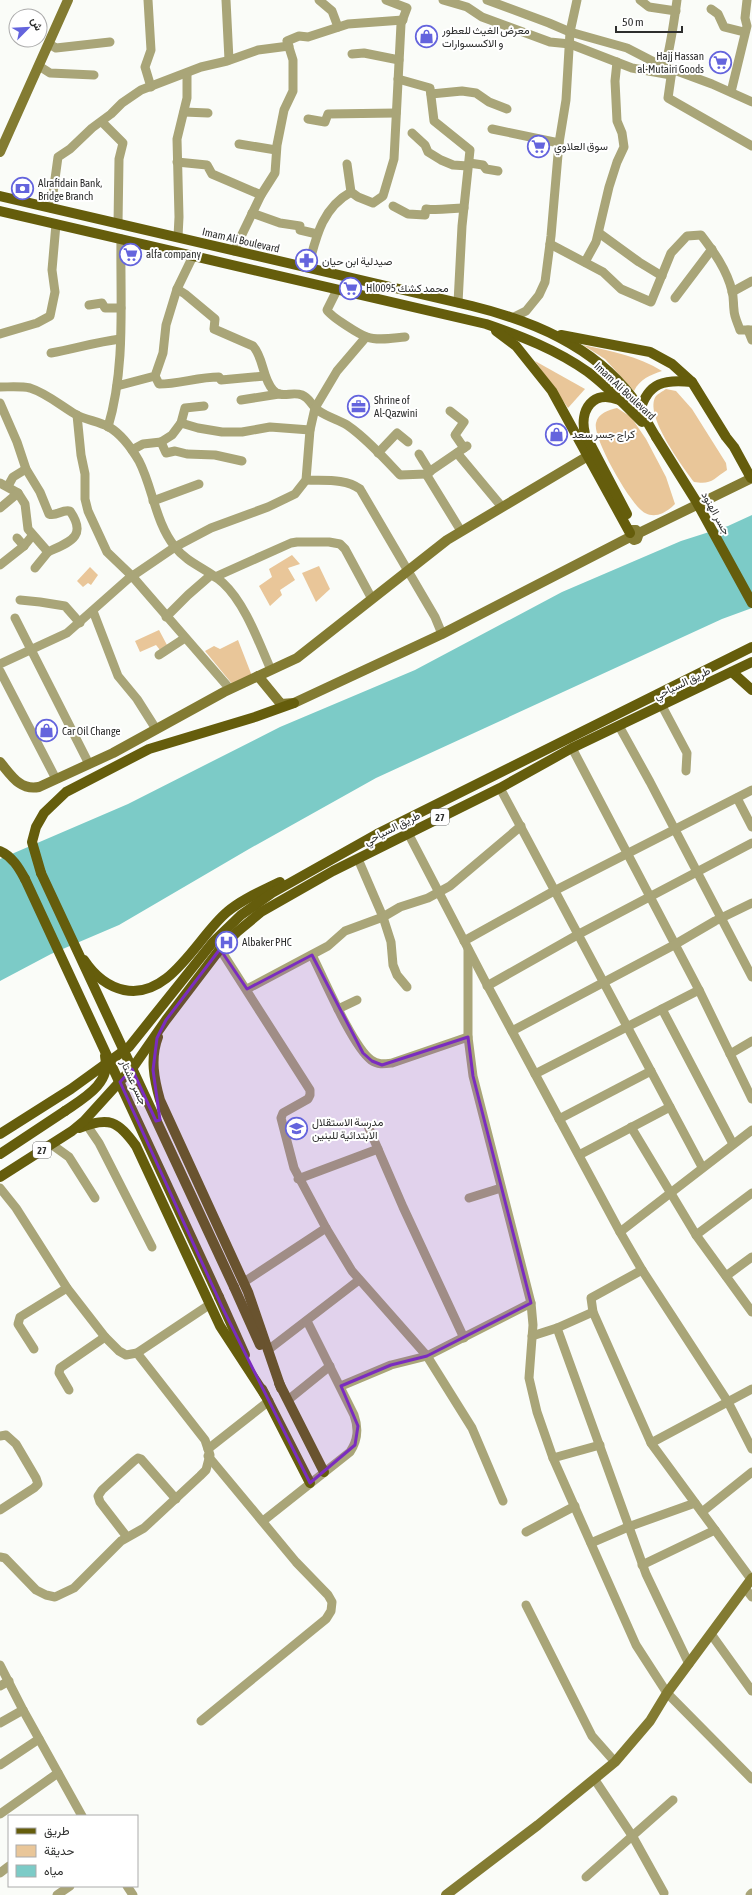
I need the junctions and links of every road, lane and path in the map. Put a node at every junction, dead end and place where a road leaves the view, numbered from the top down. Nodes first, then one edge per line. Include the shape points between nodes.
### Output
1 (68, 0) edge
2 (148, 0) edge
3 (226, 0) edge
4 (319, 0) edge
5 (386, 0) edge
6 (442, 0) edge
7 (487, 0) edge
8 (577, 0) edge
9 (640, 0) edge
10 (677, 0) edge
11 (747, 0) edge
12 (396, 2) edge
13 (711, 9) dead end
14 (676, 11) junction
15 (403, 20) junction
16 (338, 27) junction
17 (748, 28) edge
18 (570, 32) junction
19 (110, 42) dead end
20 (49, 44) junction
21 (570, 44) junction
22 (289, 46) junction
23 (352, 54) dead end
24 (230, 60) junction
25 (399, 60) junction
26 (617, 62) junction
27 (39, 66) junction
28 (670, 70) junction
29 (187, 73) junction
30 (94, 75) dead end
31 (398, 79) junction
32 (150, 87) junction
33 (731, 92) junction
34 (431, 94) junction
35 (752, 102) edge
36 (507, 110) dead end
37 (184, 112) junction
38 (396, 113) junction
39 (208, 114) dead end
40 (308, 119) dead end
41 (102, 122) junction
42 (492, 129) dead end
43 (412, 133) dead end
44 (559, 143) junction
45 (239, 144) dead end
46 (752, 146) edge
47 (276, 150) junction
48 (0, 152) edge
49 (177, 162) junction
50 (347, 164) dead end
51 (468, 165) junction
52 (498, 171) dead end
53 (351, 192) junction
54 (261, 195) junction
55 (0, 196) edge
56 (393, 206) dead end
57 (51, 208) junction
58 (464, 208) junction
59 (0, 212) edge
60 (252, 213) junction
61 (56, 224) junction
62 (118, 224) junction
63 (599, 233) junction
64 (317, 234) junction
65 (178, 237) junction
66 (121, 239) junction
67 (550, 244) junction
68 (712, 249) junction
69 (234, 251) junction
70 (193, 256) junction
71 (585, 262) junction
72 (308, 268) junction
73 (662, 276) junction
74 (752, 281) edge
75 (177, 289) junction
76 (337, 290) junction
77 (732, 292) junction
78 (675, 298) dead end
79 (458, 303) junction
80 (89, 305) dead end
81 (121, 308) junction
82 (483, 309) junction
83 (514, 317) junction
84 (483, 324) junction
85 (747, 330) edge
86 (0, 334) edge
87 (551, 334) junction
88 (366, 337) junction
89 (405, 337) dead end
90 (120, 339) junction
91 (752, 340) edge
92 (51, 353) dead end
93 (156, 376) junction
94 (265, 376) junction
95 (692, 382) junction
96 (117, 386) junction
97 (0, 387) edge
98 (279, 394) junction
99 (241, 400) dead end
100 (622, 401) junction
101 (0, 403) edge
102 (204, 406) dead end
103 (315, 408) junction
104 (450, 411) dead end
105 (640, 411) junction
106 (77, 415) junction
107 (181, 422) junction
108 (108, 427) junction
109 (310, 430) junction
110 (656, 437) junction
111 (161, 442) junction
112 (408, 442) dead end
113 (463, 449) junction
114 (132, 450) junction
115 (378, 453) junction
116 (418, 454) dead end
117 (588, 456) junction
118 (242, 462) dead end
119 (26, 469) junction
120 (428, 473) junction
121 (749, 479) edge
122 (306, 480) junction
123 (199, 484) dead end
124 (4, 485) edge
125 (18, 492) junction
126 (153, 501) junction
127 (502, 507) junction
128 (0, 508) edge
129 (88, 511) junction
130 (74, 518) junction
131 (461, 531) junction
132 (634, 533) junction
133 (32, 536) junction
134 (17, 538) dead end
135 (24, 546) junction
136 (175, 547) junction
137 (48, 552) junction
138 (0, 565) edge
139 (35, 568) dead end
140 (407, 571) junction
141 (132, 576) junction
142 (213, 576) junction
143 (372, 599) junction
144 (20, 600) dead end
145 (752, 603) edge
146 (93, 611) junction
147 (166, 617) junction
148 (15, 618) dead end
149 (80, 623) junction
150 (442, 634) junction
151 (186, 638) junction
152 (752, 648) edge
153 (30, 650) junction
154 (159, 655) dead end
155 (752, 662) edge
156 (0, 664) edge
157 (271, 670) junction
158 (0, 671) edge
159 (732, 672) junction
160 (258, 676) junction
161 (230, 689) junction
162 (752, 690) edge
163 (294, 703) junction
164 (662, 706) junction
165 (619, 726) junction
166 (156, 729) junction
167 (572, 748) junction
168 (0, 762) edge
169 (89, 764) junction
170 (686, 771) dead end
171 (56, 779) junction
172 (500, 788) junction
173 (752, 790) edge
174 (737, 798) junction
175 (403, 821) junction
176 (521, 826) junction
177 (752, 827) edge
178 (674, 829) junction
179 (408, 833) junction
180 (377, 834) junction
181 (752, 843) edge
182 (0, 851) edge
183 (626, 854) junction
184 (358, 859) junction
185 (696, 871) junction
186 (554, 891) junction
187 (439, 893) junction
188 (649, 896) junction
189 (752, 903) edge
190 (383, 917) junction
191 (721, 918) junction
192 (579, 934) junction
193 (74, 945) junction
194 (466, 945) junction
195 (674, 945) junction
196 (220, 949) junction
197 (312, 955) junction
198 (752, 976) edge
199 (605, 983) junction
200 (487, 986) junction
201 (407, 987) dead end
202 (247, 989) junction
203 (698, 990) junction
204 (357, 1000) dead end
205 (338, 1009) junction
206 (662, 1009) junction
207 (166, 1020) junction
208 (627, 1026) junction
209 (512, 1031) junction
210 (98, 1035) junction
211 (468, 1037) junction
212 (752, 1041) edge
213 (730, 1054) junction
214 (651, 1071) junction
215 (535, 1074) junction
216 (752, 1099) edge
217 (670, 1108) junction
218 (559, 1119) junction
219 (85, 1123) junction
220 (368, 1126) dead end
221 (631, 1127) junction
222 (752, 1130) edge
223 (0, 1134) edge
224 (51, 1144) junction
225 (733, 1144) junction
226 (378, 1149) junction
227 (0, 1154) edge
228 (579, 1155) junction
229 (702, 1167) junction
230 (0, 1177) edge
231 (298, 1179) junction
232 (0, 1188) edge
233 (501, 1188) junction
234 (670, 1193) junction
235 (752, 1194) edge
236 (95, 1198) dead end
237 (469, 1198) dead end
238 (326, 1228) junction
239 (620, 1232) junction
240 (696, 1235) junction
241 (152, 1247) dead end
242 (752, 1257) edge
243 (642, 1270) junction
244 (726, 1276) junction
245 (359, 1280) junction
246 (244, 1282) junction
247 (66, 1288) junction
248 (531, 1303) junction
249 (209, 1305) junction
250 (593, 1312) junction
251 (752, 1312) edge
252 (307, 1321) junction
253 (557, 1328) junction
254 (532, 1336) junction
255 (105, 1337) junction
256 (464, 1338) junction
257 (34, 1349) dead end
258 (268, 1350) junction
259 (137, 1353) junction
260 (427, 1356) junction
261 (330, 1366) junction
262 (341, 1386) junction
263 (281, 1388) junction
264 (752, 1389) edge
265 (69, 1390) dead end
266 (267, 1398) junction
267 (288, 1400) junction
268 (728, 1402) junction
269 (0, 1436) edge
270 (651, 1443) junction
271 (600, 1445) junction
272 (752, 1449) edge
273 (208, 1453) junction
274 (553, 1458) junction
275 (324, 1472) junction
276 (752, 1472) edge
277 (310, 1482) junction
278 (176, 1499) junction
279 (503, 1501) dead end
280 (695, 1503) junction
281 (575, 1506) junction
282 (0, 1510) edge
283 (702, 1512) junction
284 (263, 1522) junction
285 (628, 1527) junction
286 (715, 1530) junction
287 (526, 1532) dead end
288 (128, 1537) junction
289 (591, 1544) junction
290 (0, 1557) edge
291 (642, 1565) junction
292 (752, 1579) edge
293 (745, 1588) junction
294 (752, 1597) edge
295 (526, 1605) dead end
296 (711, 1634) junction
297 (0, 1664) edge
298 (689, 1664) junction
299 (9, 1681) junction
300 (0, 1686) edge
301 (752, 1690) edge
302 (667, 1693) junction
303 (23, 1710) junction
304 (201, 1721) dead end
305 (0, 1723) edge
306 (39, 1739) junction
307 (615, 1762) junction
308 (0, 1765) edge
309 (58, 1773) junction
310 (752, 1779) edge
311 (595, 1780) junction
312 (672, 1800) dead end
313 (0, 1814) edge
314 (81, 1815) edge
315 (633, 1837) junction
316 (8, 1867) edge
317 (0, 1873) edge
318 (586, 1877) dead end
319 (69, 1887) edge
320 (664, 1893) dead end
321 (57, 1895) edge
322 (446, 1895) edge

1 - 20 street
2 - 32 street via 151,50 145,67
3 - 24 street
4 - 16 street via 332,11
5 - 12 street
6 - 21 street via 468,7 482,17 550,42
7 - 18 street
8 - 18 street
9 - 14 street via 649,7
10 - 14 street
11 - 17 street via 745,18
12 - 15 street via 407,8
13 - 17 street via 718,14 724,27
14 - 28 street via 671,34
15 - 16 street
15 - 25 street
16 - 22 street via 308,36 299,36 287,41
17 - 33 street
18 - 21 street
18 - 28 street via 627,48
19 - 20 street via 56,48
20 - 27 street
21 - 26 street
21 - 44 street via 566,100
22 - 24 street via 258,50
22 - 47 street via 293,60 293,91 284,110
23 - 25 street via 364,53
24 - 29 street
25 - 31 street
26 - 28 street via 632,68
26 - 63 street via 617,120 624,147 609,186
27 - 30 street via 50,73
27 - 48 street
28 - 33 street
28 - 46 street via 668,98
29 - 32 street
29 - 37 street
31 - 34 street via 430,88
31 - 38 street
32 - 41 street via 131,96
33 - 35 street
34 - 36 street via 462,91 476,93
34 - 51 street via 434,121 470,150
37 - 39 street
37 - 49 street via 177,139
38 - 40 street via 328,114 325,122
38 - 53 street via 394,159 383,196 373,203
41 - 57 street via 58,157
41 - 62 street via 123,143 119,159
42 - 44 street
43 - 51 street via 425,145 428,152 441,160 454,165
44 - 67 street
45 - 47 street
47 - 54 street via 275,173
49 - 54 street via 207,164 212,174
49 - 65 street
50 - 53 street
51 - 52 street via 483,165 486,169
51 - 58 street
53 - 64 street via 332,206
54 - 60 street
55 - 57 main road, Imam Ali Boulevard
56 - 58 street via 408,214 425,215 426,209 439,211 445,208
57 - 62 main road, Imam Ali Boulevard
58 - 79 street
59 - 61 main road, Imam Ali Boulevard
60 - 64 street via 280,223 300,226 300,230
60 - 69 street
61 - 66 main road, Imam Ali Boulevard
61 - 86 street via 52,270 55,292 50,316 37,323
62 - 65 main road, Imam Ali Boulevard
63 - 71 street
63 - 73 street
64 - 72 street
65 - 69 main road, Imam Ali Boulevard
66 - 70 main road, Imam Ali Boulevard
66 - 81 street
67 - 71 street
67 - 83 street via 545,282 539,295 526,311
68 - 73 street via 701,234 687,236 671,253
68 - 77 street via 724,268
68 - 78 street
69 - 72 main road, Imam Ali Boulevard
70 - 75 street
70 - 76 main road, Imam Ali Boulevard
71 - 73 street via 603,272 621,289 650,302
72 - 79 main road, Imam Ali Boulevard
74 - 77 street
75 - 93 street via 166,325 163,353
75 - 94 street via 215,319 214,329 253,346 258,351
76 - 84 main road, Imam Ali Boulevard
76 - 88 street via 327,310
77 - 85 street via 734,310
79 - 82 main road, Imam Ali Boulevard
80 - 81 street via 102,303 105,308
81 - 90 street
82 - 83 main road, Imam Ali Boulevard
82 - 84 main road
83 - 87 main road, Imam Ali Boulevard
84 - 100 main road, Imam Ali Boulevard via 516,334 562,356 588,372
84 - 117 main road via 516,346 533,366 552,391
85 - 91 street
87 - 95 main road via 650,352 672,364
87 - 105 main road, Imam Ali Boulevard via 596,359 617,380
88 - 89 street
88 - 103 street via 337,371
90 - 92 street via 94,342
90 - 96 street
93 - 94 street via 159,384 177,384 204,377 219,377 221,380
93 - 96 street
94 - 98 street via 273,390
95 - 105 main road via 667,381 657,385 648,392
95 - 121 main road via 734,447
96 - 108 street
97 - 106 street via 29,388
98 - 99 street
98 - 103 street via 301,394
100 - 110 main road, Imam Ali Boulevard
100 - 132 main road via 613,397 603,397 592,401 584,414 583,429
101 - 119 street
102 - 107 street via 185,408
103 - 109 street
103 - 115 street via 349,426
104 - 113 street via 464,422 455,436
105 - 110 main road, Imam Ali Boulevard
106 - 108 street
106 - 129 street
107 - 109 street via 222,432 242,432 270,427
107 - 111 street via 172,435
108 - 114 street
109 - 122 street
110 - 145 main road, جسر الهنود, bridge via 696,501
111 - 114 street via 143,444
111 - 118 street via 166,453 175,451 215,455
112 - 115 street via 397,433
113 - 120 street
113 - 127 street
114 - 126 street via 142,469
115 - 120 street via 400,475
116 - 120 street
117 - 127 street
117 - 132 main road
119 - 124 street
119 - 130 street via 49,514 67,510
120 - 131 street
121 - 132 street
122 - 136 street via 302,487 286,500 211,528
122 - 140 street via 343,482 360,489
123 - 126 street
124 - 125 street
125 - 128 street
125 - 133 street via 25,504 26,522
126 - 136 street via 165,531
127 - 131 street
129 - 130 street
129 - 141 street via 107,552
130 - 137 street via 77,532 74,539
131 - 140 street
132 - 150 street
133 - 135 street
133 - 137 street
134 - 135 street
135 - 138 street
136 - 141 street
136 - 142 street via 185,558
137 - 139 street
140 - 143 street
140 - 150 street via 435,617
141 - 146 street
141 - 147 street
142 - 143 street via 291,543 335,543 345,549
142 - 147 street via 188,595
142 - 157 street via 231,591 246,616
143 - 157 street via 306,652
144 - 149 street via 65,606
146 - 149 street
146 - 166 street via 118,676 137,699
147 - 151 street
148 - 153 street
149 - 153 street via 67,633
150 - 163 street
151 - 154 street
151 - 161 street
152 - 175 main road, طريق السياحي / 27
153 - 156 street
153 - 169 street
155 - 159 main road, طريق السياحي / 27
157 - 160 street
158 - 171 street
159 - 162 main road
159 - 164 main road, طريق السياحي / 27
160 - 161 street
160 - 163 street via 281,704
161 - 166 street
163 - 193 main road, جسر عشتار, bridge via 138,753 81,782 55,801 44,813 36,827 32,842 41,873
164 - 165 main road, طريق السياحي / 27
164 - 170 street via 686,753
165 - 167 main road, طريق السياحي / 27
165 - 178 street
166 - 169 street
167 - 172 main road, طريق السياحي / 27
167 - 183 street
168 - 171 street via 26,788 38,788
169 - 171 street
172 - 176 street
172 - 179 main road, طريق السياحي / 27
173 - 174 street
174 - 177 street
174 - 178 street
175 - 179 main road
175 - 180 main road, طريق السياحي / 27
176 - 186 street
176 - 187 street
178 - 183 street
178 - 185 street
179 - 184 main road, طريق السياحي / 27
179 - 187 street
180 - 193 main road, bridge via 240,902 226,912 187,958 163,981 144,990 129,991 104,982 89,967
180 - 223 main road, طريق السياحي / 27 via 292,881 241,914 213,942 129,1047 72,1089
181 - 185 street
182 - 210 main road, جسر عشتار, bridge via 14,862 26,879
183 - 186 street
183 - 188 street
184 - 190 street
184 - 196 main road, طريق السياحي / 27 via 261,912
185 - 188 street
185 - 191 street
186 - 192 street
186 - 194 street
187 - 190 street via 400,907
187 - 194 street
188 - 192 street
188 - 195 street
189 - 191 street
190 - 197 street via 345,931 328,946
190 - 201 street via 393,965
191 - 195 street
191 - 198 street
192 - 199 street
192 - 200 street
193 - 263 main road, جسر عشتار, bridge
194 - 200 street
194 - 211 street
195 - 199 street
195 - 203 street
196 - 202 street
196 - 207 main road, طريق السياحي / 27
197 - 202 street
197 - 205 street
199 - 208 street
199 - 209 street
200 - 209 street
202 - 231 street via 310,1090 308,1099 283,1113 281,1118
203 - 206 street
203 - 213 street
204 - 205 street
205 - 211 street via 363,1053 382,1065
206 - 208 street
206 - 225 street
207 - 219 main road via 134,1066
207 - 246 main road via 157,1038 154,1053 153,1070 160,1100
208 - 214 street
208 - 215 street
209 - 215 street
210 - 227 main road, bridge via 106,1061 106,1070 97,1086 65,1111
210 - 266 main road, جسر عشتار, bridge via 223,1309
211 - 233 street via 473,1076
212 - 213 street
213 - 216 street
214 - 217 street
214 - 218 street
215 - 218 street
217 - 221 street
217 - 229 street
218 - 228 street
219 - 224 main road, 27
219 - 241 street via 99,1144
219 - 249 main road via 114,1123 124,1129 136,1146
220 - 226 street
221 - 228 street
221 - 234 street
222 - 225 street
224 - 230 main road, 27
224 - 236 street via 69,1157
225 - 229 street
226 - 231 street
226 - 256 street
228 - 239 street
229 - 234 street
231 - 238 street
232 - 247 street via 16,1208
233 - 237 street
233 - 248 street
234 - 239 street
234 - 240 street
235 - 240 street
238 - 245 street
238 - 246 street
239 - 243 street
240 - 244 street
242 - 244 street
243 - 250 street via 591,1298
243 - 268 street
244 - 251 street
245 - 252 street
245 - 260 street
246 - 258 main road
247 - 255 street
247 - 257 street via 20,1318 18,1324
248 - 254 street
248 - 256 street
249 - 259 street
249 - 266 main road
250 - 253 street
250 - 270 street
252 - 258 street
252 - 261 street
253 - 254 street
253 - 271 street
254 - 274 street via 530,1383
255 - 259 street via 126,1355
255 - 265 street via 60,1368 59,1373
256 - 260 street
258 - 263 main road
259 - 273 street via 202,1436
260 - 262 street via 391,1365
260 - 279 street via 472,1428
261 - 262 street
261 - 267 street
262 - 275 street via 358,1426 357,1436 350,1452
263 - 267 main road
264 - 268 street
266 - 273 street
266 - 277 main road
267 - 275 main road
268 - 270 street
268 - 272 street
269 - 282 street via 6,1435 16,1444 38,1484
270 - 280 street
271 - 274 street
271 - 285 street
273 - 278 street via 206,1470
273 - 284 street
274 - 281 street
275 - 277 street
276 - 283 street
277 - 284 street
278 - 288 street via 144,1528
278 - 288 street via 141,1459 134,1461 98,1496
280 - 283 street
280 - 285 street
281 - 287 street
281 - 289 street
283 - 286 street
284 - 304 street via 328,1595 332,1602 331,1611 326,1619
285 - 289 street
285 - 291 street
286 - 291 street
286 - 292 street
288 - 290 street via 74,1588 55,1597 36,1590 14,1565
289 - 302 street via 636,1645
291 - 298 street
292 - 293 street
293 - 294 street
293 - 296 street
295 - 307 street via 592,1736
296 - 298 street
296 - 301 street
297 - 299 street
298 - 302 street
299 - 300 street
299 - 303 street
302 - 307 street via 650,1721
302 - 310 street
303 - 305 street
303 - 306 street
306 - 308 street
306 - 309 street
307 - 311 street
309 - 313 street
309 - 314 street
311 - 315 street
311 - 322 street
312 - 315 street
315 - 318 street
315 - 320 street
316 - 317 street
319 - 321 street

